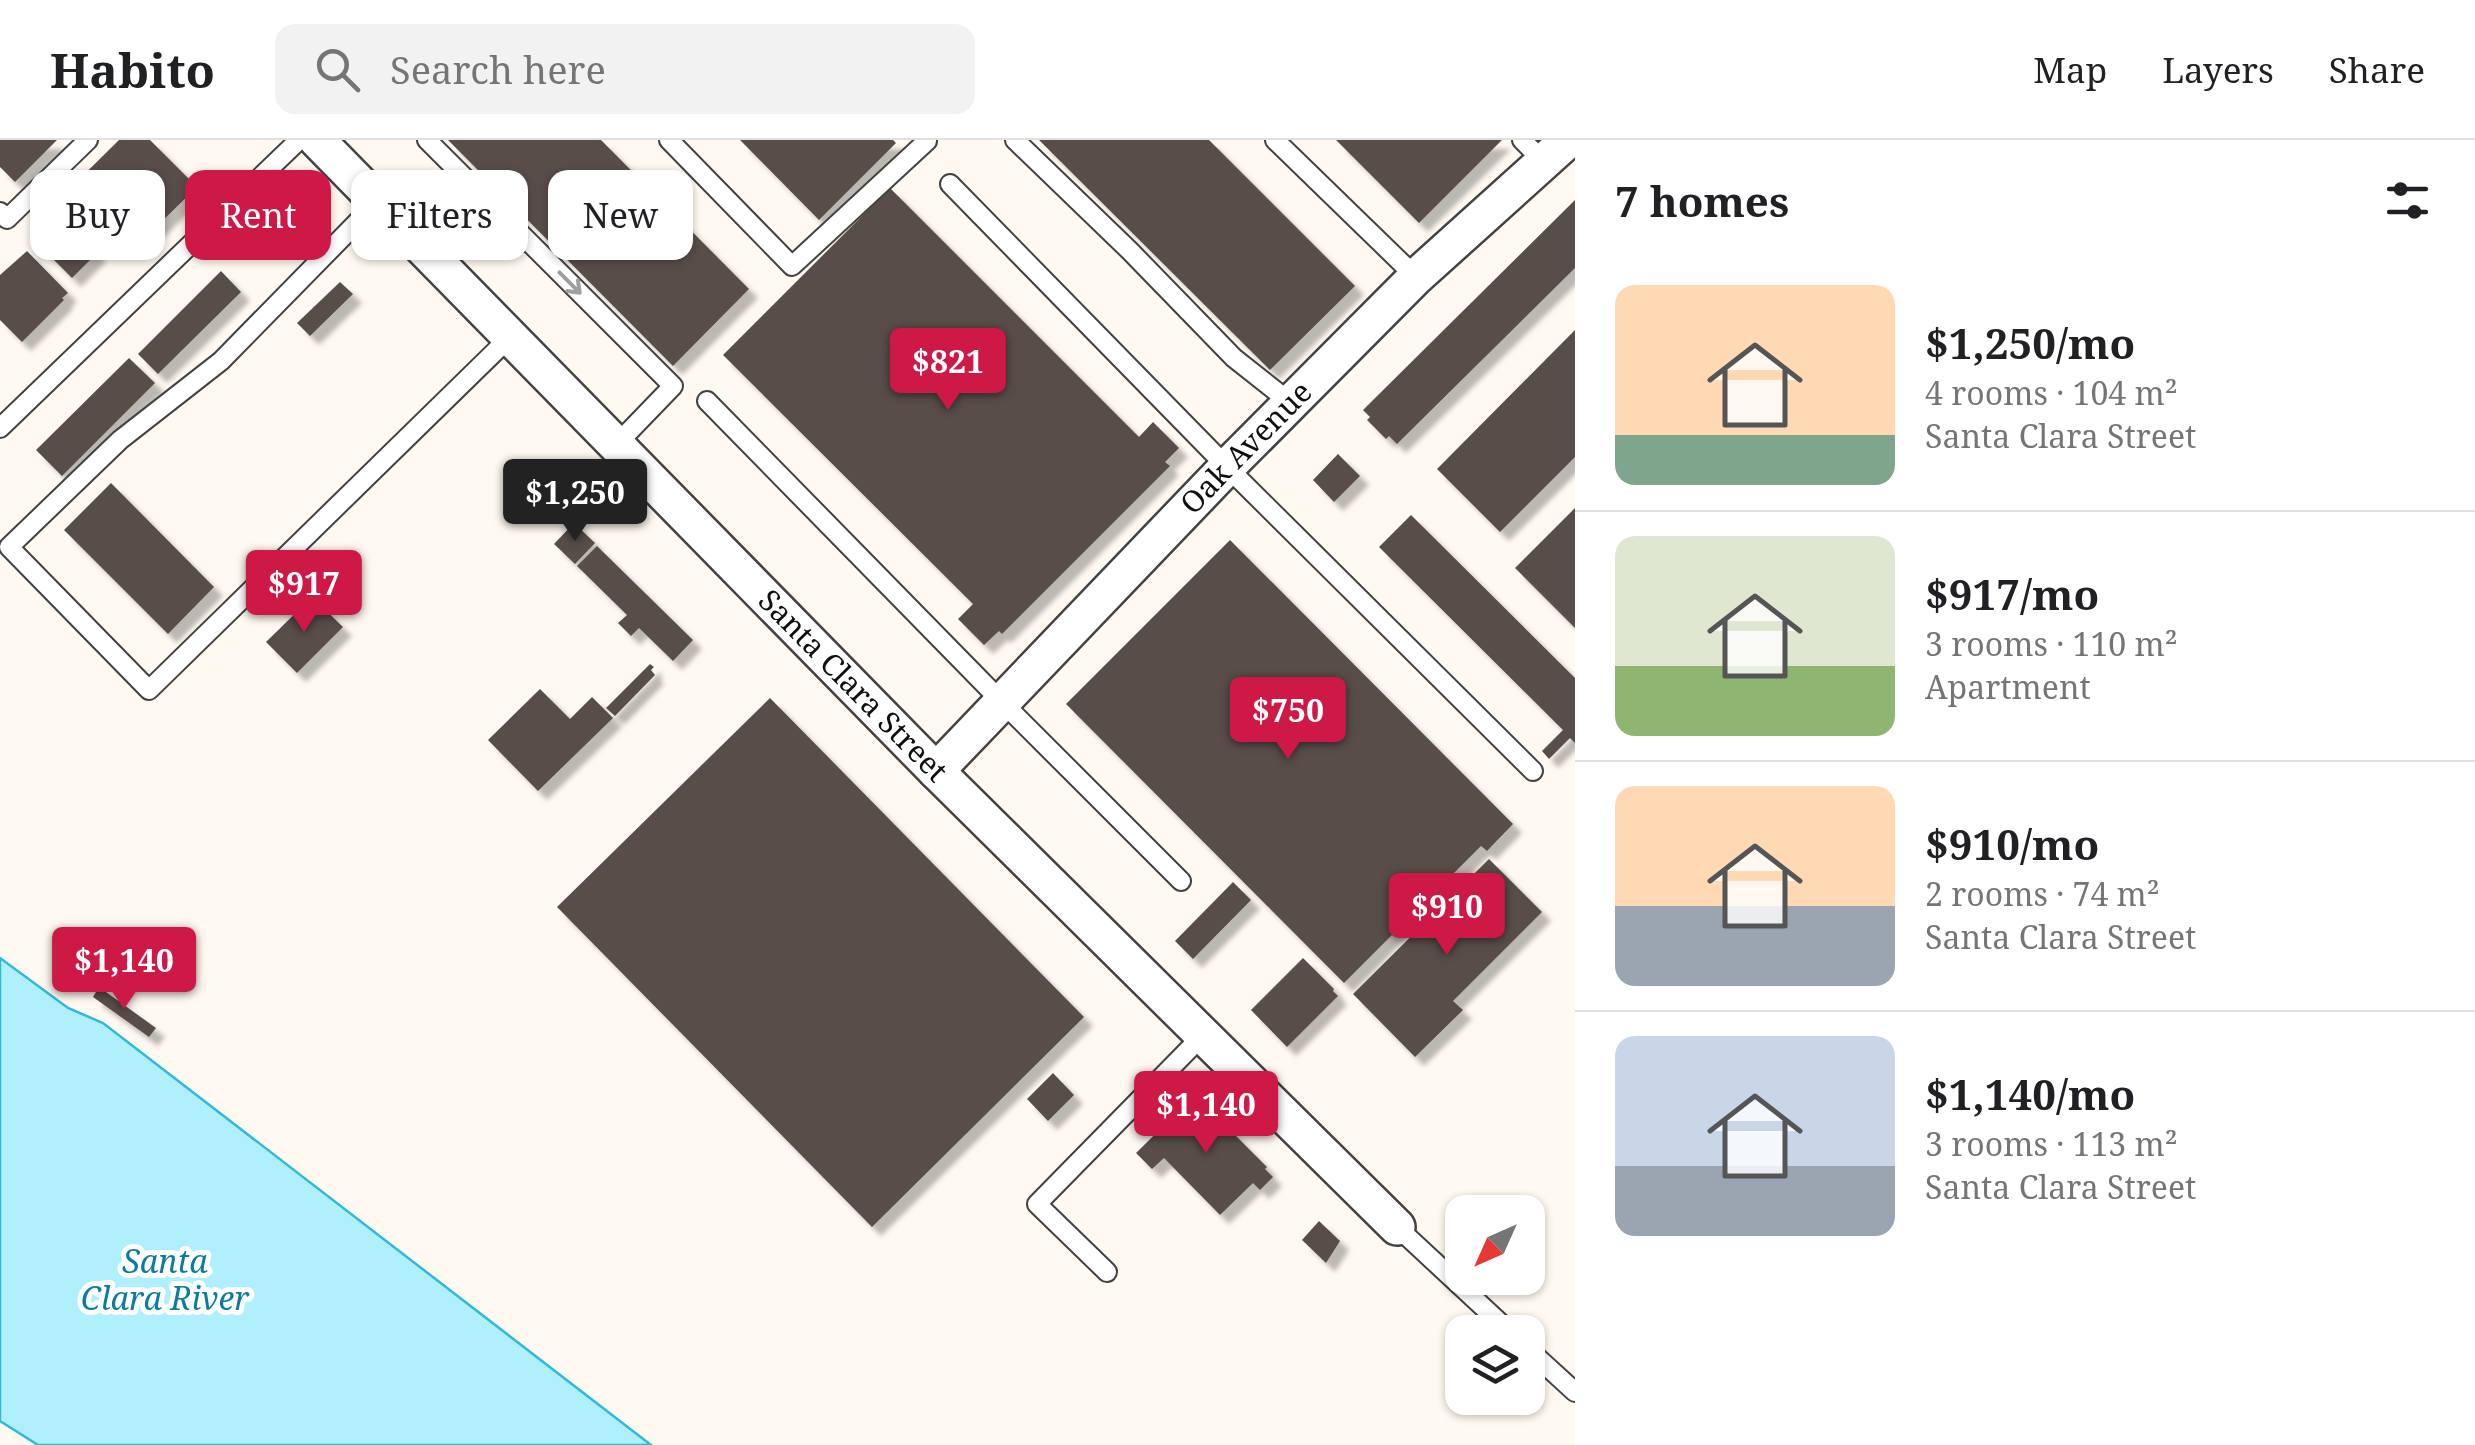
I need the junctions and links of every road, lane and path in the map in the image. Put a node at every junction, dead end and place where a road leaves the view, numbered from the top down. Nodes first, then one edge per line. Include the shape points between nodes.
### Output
1 (88, 140) edge
2 (300, 140) edge
3 (316, 140) edge
4 (427, 140) edge
5 (669, 140) edge
6 (1014, 140) edge
7 (1274, 140) edge
8 (926, 141) edge
9 (1545, 147) edge
10 (351, 176) edge
11 (950, 184) dead end
12 (0, 212) edge
13 (351, 228) edge
14 (434, 260) edge
15 (1416, 278) junction
16 (510, 337) junction
17 (706, 401) dead end
18 (1291, 404) junction
19 (0, 428) edge
20 (616, 445) junction
21 (1227, 467) junction
22 (1002, 702) junction
23 (936, 771) junction
24 (1533, 771) dead end
25 (1182, 881) dead end
26 (1203, 1035) junction
27 (1397, 1227) joint
28 (1106, 1272) dead end
29 (1492, 1315) edge
30 (1545, 1365) edge
31 (1575, 1392) edge

1 - 12 lane via 7,219
2 - 19 lane
3 - 10 street, Santa Clara Street
4 -> 20 lane via 673,386
5 - 8 lane via 792,266
6 - 18 lane via 1234,358
7 - 15 lane
9 - 15 street, Oak Avenue
11 - 21 lane
13 - 16 lane via 221,361 120,440 10,547 148,690
14 - 16 street, Santa Clara Street
15 - 18 street, Oak Avenue
16 - 20 street, Santa Clara Street
17 - 22 lane
18 - 21 street, Oak Avenue
20 - 23 street, Santa Clara Street
21 - 22 street, Oak Avenue
21 - 24 lane
22 - 23 street, Oak Avenue
22 - 25 lane
23 - 26 street, Santa Clara Street
26 - 27 street, Santa Clara Street
26 - 28 lane via 1037,1204
27 - 29 lane
30 - 31 lane

